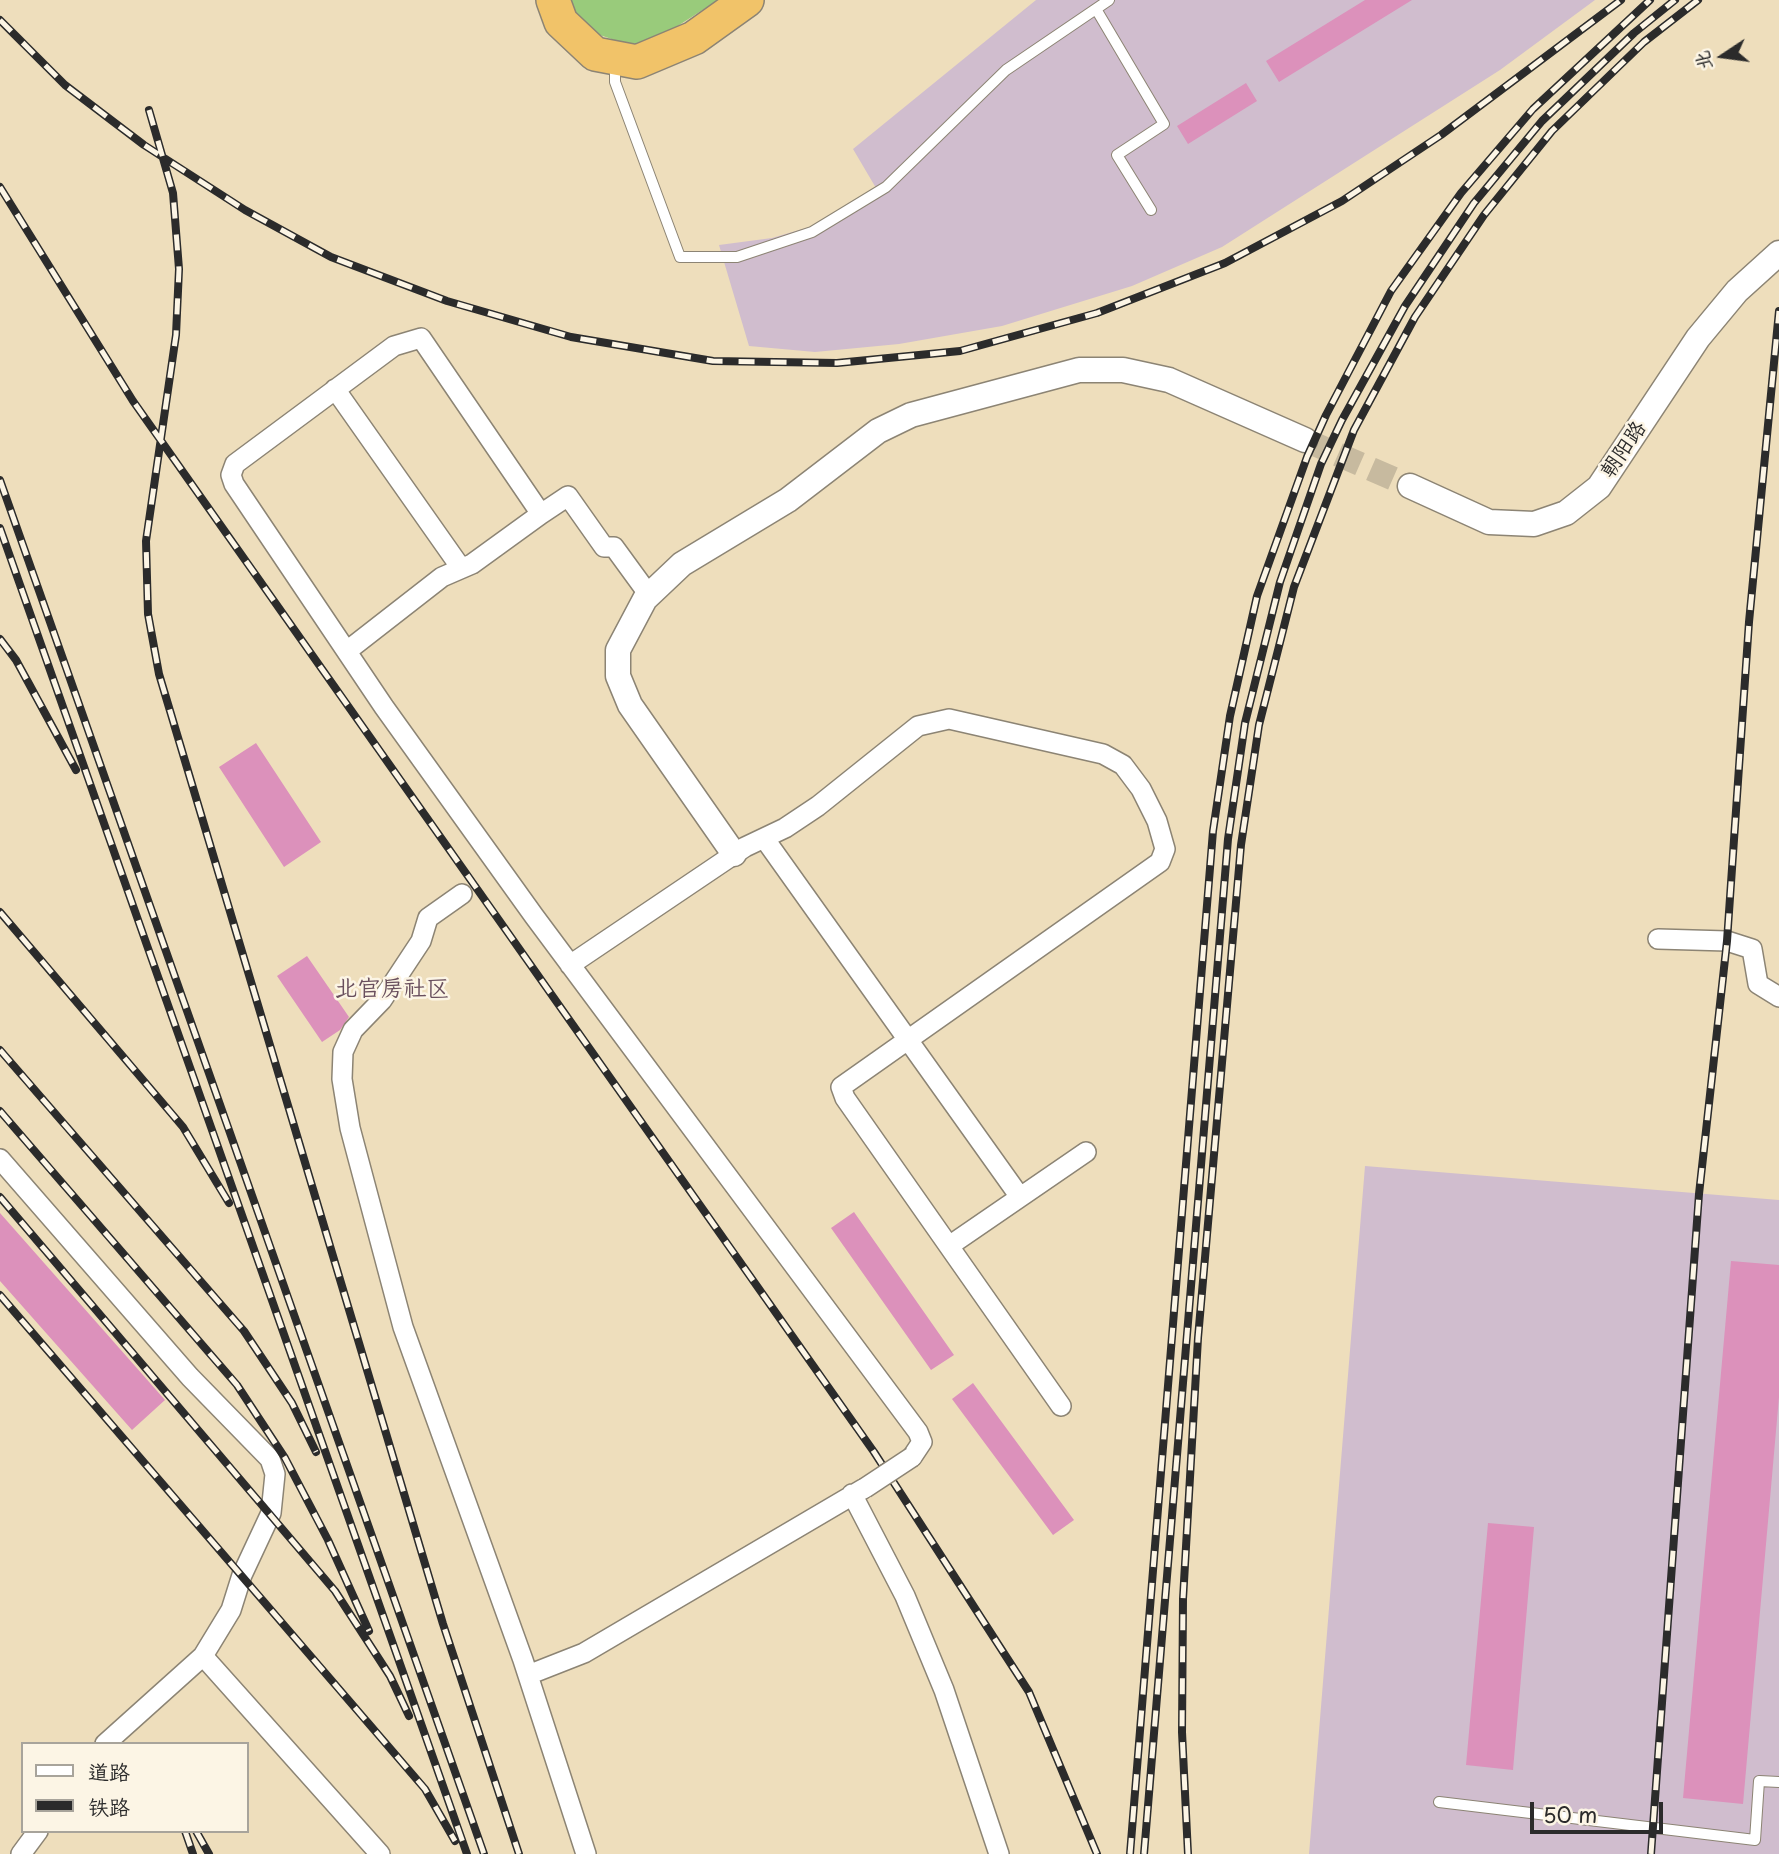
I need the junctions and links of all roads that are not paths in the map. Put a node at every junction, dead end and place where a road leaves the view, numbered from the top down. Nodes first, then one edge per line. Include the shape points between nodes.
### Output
1 (553, 0) edge
2 (747, 0) edge
3 (1109, 0) edge
4 (1096, 9) junction
5 (615, 58) junction
6 (1151, 211) dead end
7 (1779, 253) edge
8 (335, 390) junction
9 (1305, 440) tunnel mouth
10 (1410, 486) tunnel mouth
11 (541, 514) junction
12 (461, 568) junction
13 (649, 595) junction
14 (347, 651) junction
15 (764, 838) junction
16 (734, 854) junction
17 (462, 894) dead end
18 (1658, 939) dead end
19 (570, 964) junction
20 (1779, 997) edge
21 (908, 1039) junction
22 (1086, 1152) dead end
23 (0, 1158) edge
24 (1020, 1197) junction
25 (949, 1246) junction
26 (1061, 1406) dead end
27 (859, 1491) junction
28 (203, 1656) junction
29 (528, 1675) junction
30 (107, 1742) edge
31 (1779, 1782) edge
32 (1439, 1802) dead end
33 (37, 1833) edge
34 (21, 1854) edge
35 (380, 1854) edge
36 (586, 1854) edge
37 (999, 1854) edge

1 - 5 highway via 561,22 595,54
2 - 5 highway via 694,38 637,62
3 - 4 lane
4 - 5 lane via 1006,70 886,187 812,232 737,257 680,257 615,82
4 - 6 lane via 1164,124 1117,155
7 - 10 street, 朝阳路 via 1737,291 1698,338 1599,487 1566,513 1534,524 1489,522
8 - 11 street via 394,346 421,338
8 - 12 street
8 - 14 street via 235,464 231,475
9 - 13 street via 1169,380 1123,370 1079,370 911,415 878,431 788,500 682,564
11 - 12 street
11 - 13 street via 568,496 604,547 614,547
12 - 14 street
13 - 16 street via 618,650 618,676 630,705
14 - 19 street
15 - 16 street
15 - 21 street
15 - 21 street via 818,806 918,726 949,719 1103,754 1123,765 1142,789 1165,849 1160,862
16 - 19 street
17 - 29 street via 428,918 421,941 382,1000 353,1030 343,1052 342,1079 353,1140 403,1327
18 - 20 street via 1727,941 1752,949 1758,984
19 - 27 street, bridge via 918,1432 922,1442 912,1457
21 - 24 street
21 - 25 street via 841,1087
22 - 24 street
23 - 28 street via 190,1377 270,1459 275,1474 271,1513 231,1611
24 - 25 street
25 - 26 street
27 - 29 street via 583,1653
27 - 37 street via 944,1690
28 - 30 street
28 - 35 street
29 - 36 street
31 - 32 lane via 1759,1781 1755,1840
33 - 34 street

